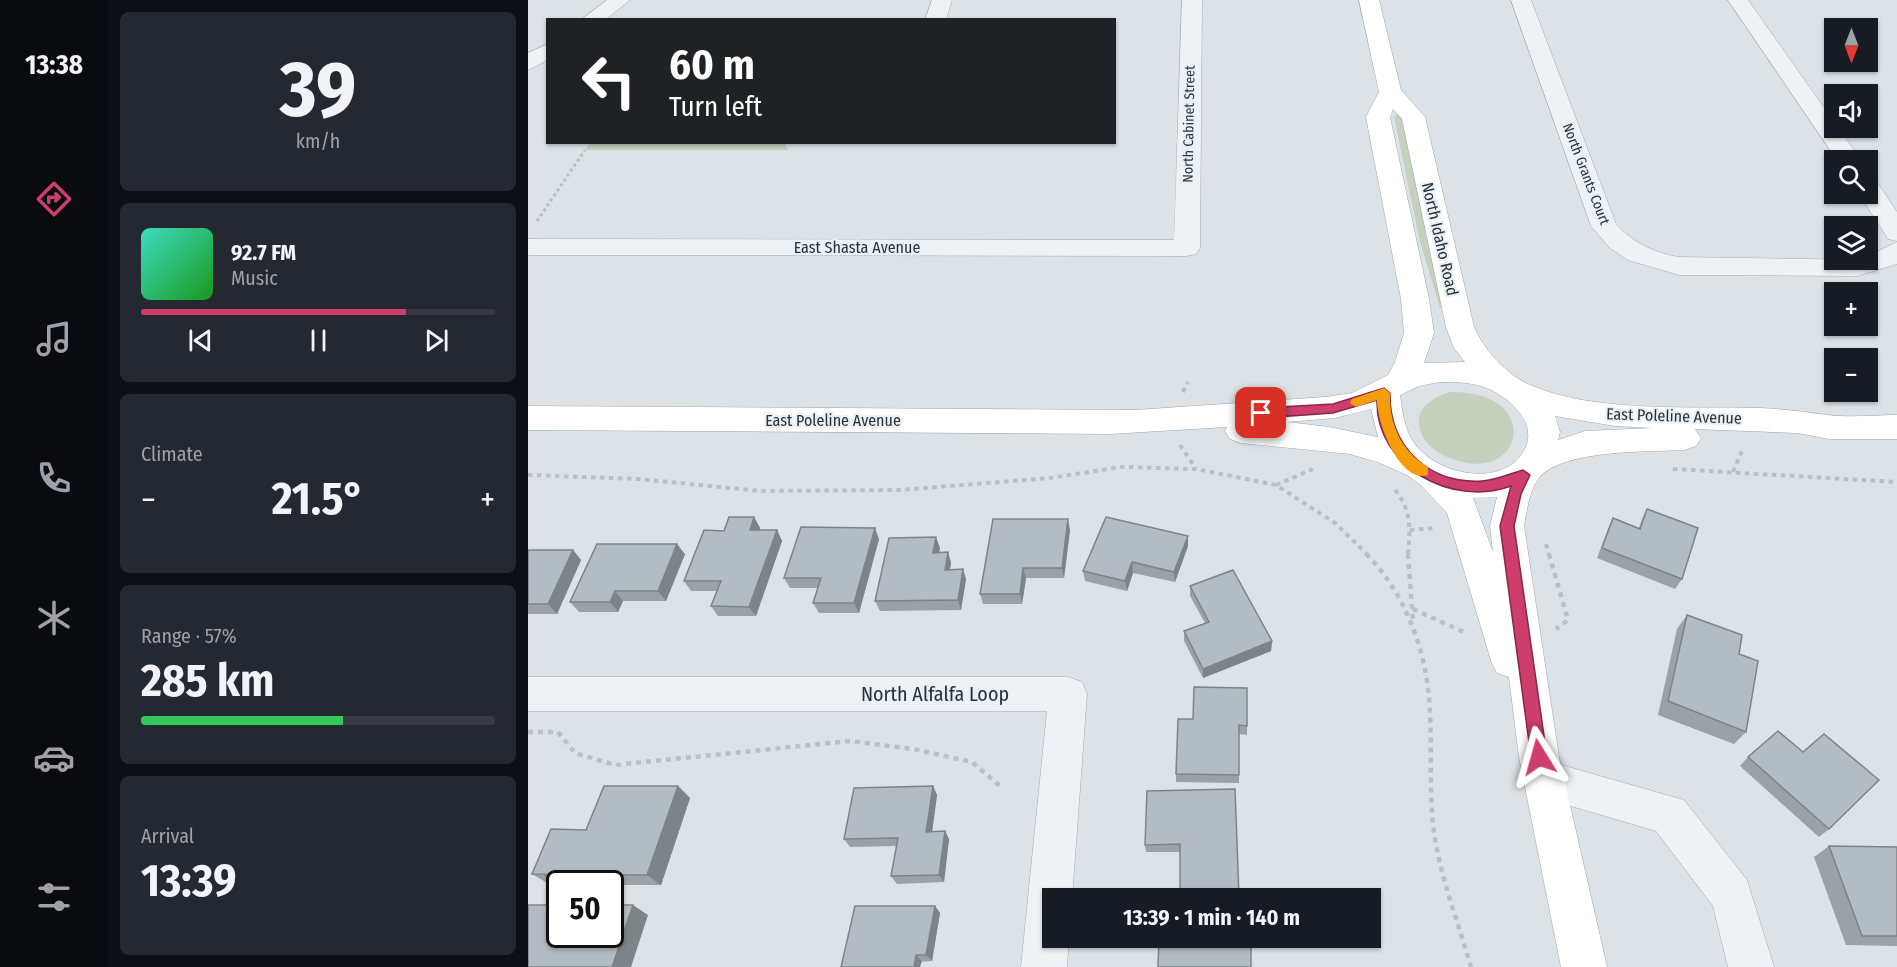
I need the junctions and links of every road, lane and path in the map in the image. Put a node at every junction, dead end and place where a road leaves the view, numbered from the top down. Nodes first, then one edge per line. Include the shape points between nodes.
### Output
1 (620, 0) edge
2 (942, 0) edge
3 (1192, 0) edge
4 (1369, 0) edge
5 (1521, 0) edge
6 (1738, 0) edge
7 (594, 18) edge
8 (936, 18) edge
9 (546, 51) edge
10 (528, 63) edge
11 (1390, 92) junction
12 (585, 150) dead end
13 (1842, 150) edge
14 (1878, 203) edge
15 (537, 221) dead end
16 (1897, 233) edge
17 (528, 247) edge
18 (1187, 248) joint
19 (1897, 250) edge
20 (1510, 387) junction
21 (1391, 388) junction
22 (528, 418) edge
23 (1138, 422) junction
24 (1830, 427) junction
25 (1897, 427) edge
26 (1748, 435) junction
27 (1318, 468) dead end
28 (1531, 468) junction
29 (1663, 469) dead end
30 (1733, 472) junction
31 (528, 475) edge
32 (1413, 476) junction
33 (1897, 482) edge
34 (1276, 485) junction
35 (1440, 528) dead end
36 (1410, 530) junction
37 (1544, 540) dead end
38 (1412, 609) junction
39 (1568, 620) dead end
40 (1414, 628) junction
41 (1506, 651) junction
42 (531, 700) edge
43 (528, 732) edge
44 (1541, 768) junction
45 (1001, 787) dead end
46 (1044, 967) edge
47 (1471, 967) edge
48 (1584, 967) edge
49 (1751, 967) edge

1 - 7 street
2 - 8 street
3 - 18 street, North Cabinet Street
4 - 11 main road, North Idaho Road
5 - 19 street, North Grants Court via 1604,226 1612,238 1628,249 1679,266 1845,267 1881,263
6 - 13 street
9 - 10 street
11 - 20 main road, North Idaho Road via 1413,117 1464,338 1479,361
11 - 21 main road via 1378,117 1419,333 1410,362
12 - 15 path
14 - 16 street
17 - 18 street, East Shasta Avenue
20 - 21 main road via 1481,375 1452,372
20 - 24 main road, East Poleline Avenue via 1568,409 1593,413 1797,421
20 - 28 main road via 1535,408 1544,426 1545,444
21 - 23 main road, East Poleline Avenue via 1333,408
21 - 32 main road via 1383,411 1396,447
22 - 23 main road, East Poleline Avenue
23 - 32 main road, East Poleline Avenue via 1358,442 1378,447
24 - 25 main road, East Poleline Avenue
24 - 26 main road, East Poleline Avenue via 1802,434
26 - 28 main road, East Poleline Avenue via 1603,440 1569,447
26 - 30 path
27 - 34 path
28 - 32 main road via 1504,483 1481,487
28 - 44 main road via 1514,494 1507,526
29 - 30 path
30 - 33 path
31 - 34 path via 638,479 761,490 900,490 1050,478 1121,467 1196,469
32 - 36 path via 1404,499
32 - 41 main road via 1451,494 1462,512
34 - 40 path via 1335,523 1385,572
35 - 36 path
36 - 38 path
37 - 39 path
38 - 40 path
38 - 41 path
40 - 47 path via 1428,688 1435,840
41 - 44 main road
42 - 46 street, North Alfalfa Loop via 1068,694
43 - 45 path via 558,732 575,753 615,765 850,741 972,762
44 - 48 main road
44 - 49 street via 1669,814 1732,895

